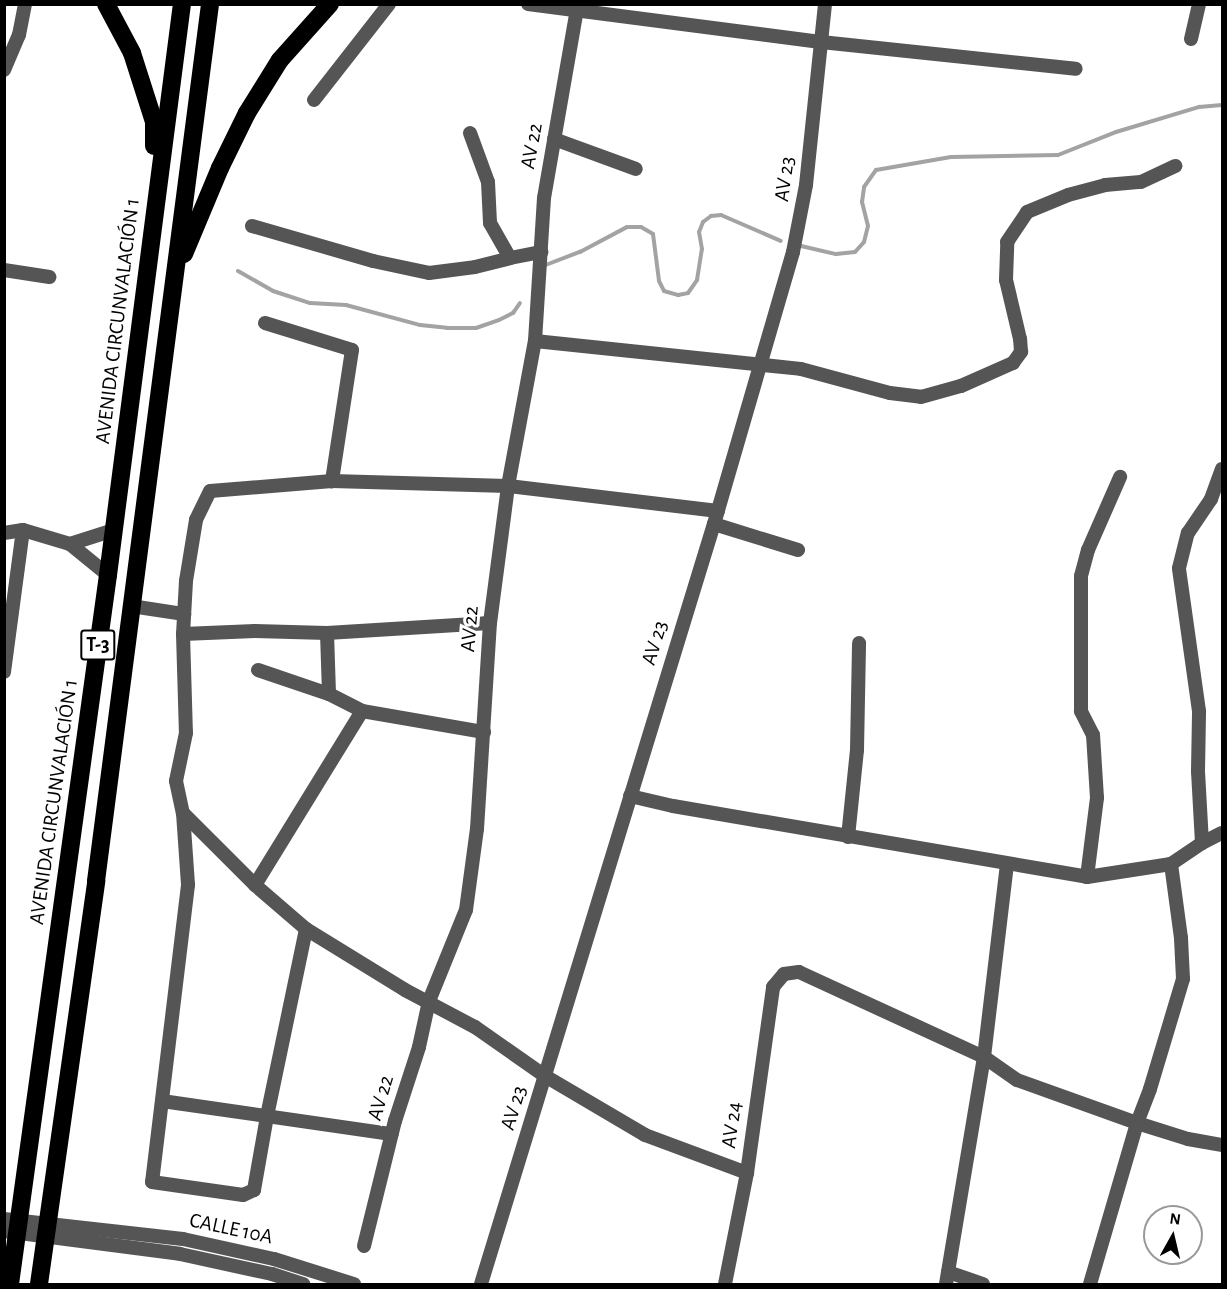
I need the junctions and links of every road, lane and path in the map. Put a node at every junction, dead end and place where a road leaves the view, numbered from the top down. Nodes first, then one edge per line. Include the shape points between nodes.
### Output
1 (24, 4) edge
2 (106, 4) edge
3 (182, 4) edge
4 (210, 4) edge
5 (330, 4) edge
6 (389, 4) edge
7 (528, 4) edge
8 (825, 4) edge
9 (1199, 4) edge
10 (577, 8) edge
11 (1191, 39) dead end
12 (821, 42) junction
13 (1076, 69) dead end
14 (4, 70) edge
15 (314, 100) dead end
16 (470, 133) dead end
17 (554, 139) junction
18 (1175, 166) dead end
19 (636, 169) dead end
20 (155, 217) junction
21 (252, 226) dead end
22 (541, 252) junction
23 (510, 258) junction
24 (4, 270) edge
25 (175, 276) junction
26 (49, 277) dead end
27 (265, 323) dead end
28 (535, 341) junction
29 (761, 364) junction
30 (1222, 469) edge
31 (1120, 477) dead end
32 (332, 482) junction
33 (508, 486) junction
34 (716, 518) junction
35 (23, 530) junction
36 (114, 530) junction
37 (4, 533) edge
38 (70, 544) junction
39 (798, 550) dead end
40 (108, 575) junction
41 (131, 606) junction
42 (184, 614) junction
43 (490, 623) junction
44 (327, 633) junction
45 (183, 634) junction
46 (859, 643) dead end
47 (258, 670) dead end
48 (4, 672) edge
49 (329, 694) junction
50 (362, 711) junction
51 (484, 732) junction
52 (630, 796) junction
53 (183, 813) junction
54 (1222, 835) edge
55 (848, 837) junction
56 (1202, 843) junction
57 (1007, 864) junction
58 (1171, 864) junction
59 (1087, 877) junction
60 (255, 885) junction
61 (306, 929) junction
62 (429, 1001) junction
63 (984, 1057) junction
64 (545, 1076) junction
65 (162, 1101) junction
66 (267, 1116) junction
67 (1137, 1123) junction
68 (392, 1134) junction
69 (1222, 1145) edge
70 (747, 1173) junction
71 (4, 1219) edge
72 (4, 1231) edge
73 (94, 1236) junction
74 (364, 1246) dead end
75 (947, 1278) edge
76 (10, 1284) edge
77 (39, 1284) edge
78 (303, 1284) edge
79 (354, 1284) edge
80 (481, 1284) edge
81 (724, 1284) edge
82 (983, 1284) edge
83 (1090, 1284) edge

1 - 14 street via 19,35
2 - 20 highway via 132,52 154,122
3 - 20 highway, AVENIDA CIRCUNVALACIÓN 1 / T-3
4 - 25 highway, T-3
5 - 25 highway via 280,60 247,112
6 - 15 street
7 - 10 street
8 - 12 street, AV 23
9 - 11 street
10 - 12 street
10 - 17 street, AV 22
12 - 13 street
12 - 29 street, AV 23 via 807,185 793,252
16 - 23 street via 488,182 490,223
17 - 19 street
17 - 22 street, AV 22 via 544,198
18 - 29 street via 1141,182 1105,185 1027,212 1007,242 1006,280 1021,352 1013,363 961,386 921,397 890,393 801,369
20 - 36 highway, AVENIDA CIRCUNVALACIÓN 1 / T-3
21 - 23 street via 429,273
22 - 23 street
22 - 28 street, AV 22
24 - 26 street
25 - 41 highway, T-3
27 - 32 street via 352,350
28 - 29 street
28 - 33 street, AV 22
29 - 34 street, AV 23
30 - 56 street via 1211,499 1188,533 1179,568 1199,711
31 - 59 street via 1088,550 1082,576 1081,711 1093,735 1097,798
32 - 33 street
32 - 42 street via 210,491 196,520
33 - 34 street
33 - 43 street, AV 22
34 - 39 street
34 - 52 street, AV 23
35 - 37 street
35 - 38 street
35 - 48 street
36 - 38 street
36 - 40 highway, AVENIDA CIRCUNVALACIÓN 1 / T-3
38 - 40 street
40 - 76 highway, AVENIDA CIRCUNVALACIÓN 1 / T-3
41 - 42 street
41 - 77 highway, T-3
42 - 45 street
43 - 44 street
43 - 51 street, AV 22
44 - 45 street
44 - 49 street
45 - 53 street via 186,733 176,781
46 - 55 street via 857,750
47 - 49 street
49 - 50 street
50 - 51 street
50 - 60 street
51 - 62 street, AV 22 via 466,910
52 - 55 street
52 - 64 street, AV 23
53 - 60 street
53 - 65 street via 188,885
54 - 56 street
55 - 57 street
56 - 58 street
57 - 59 street
57 - 63 street
58 - 59 street
58 - 67 street via 1183,979
60 - 61 street
61 - 62 street
61 - 66 street
62 - 64 street via 475,1027
62 - 68 street, AV 22
63 - 67 street via 1017,1080
63 - 70 street, AV 24 via 799,972 784,974 773,987
63 - 75 street
64 - 70 street via 645,1135
64 - 80 street, AV 23
65 - 66 street
65 - 66 street via 151,1178 158,1184 243,1195 252,1192
66 - 68 street
67 - 69 street
67 - 83 street
68 - 74 street, AV 22
70 - 81 street, AV 24
71 - 73 street
72 - 73 street
73 - 78 street, CALLE 10A
73 - 79 street, CALLE 10A via 194,1242 274,1259
75 - 82 street

